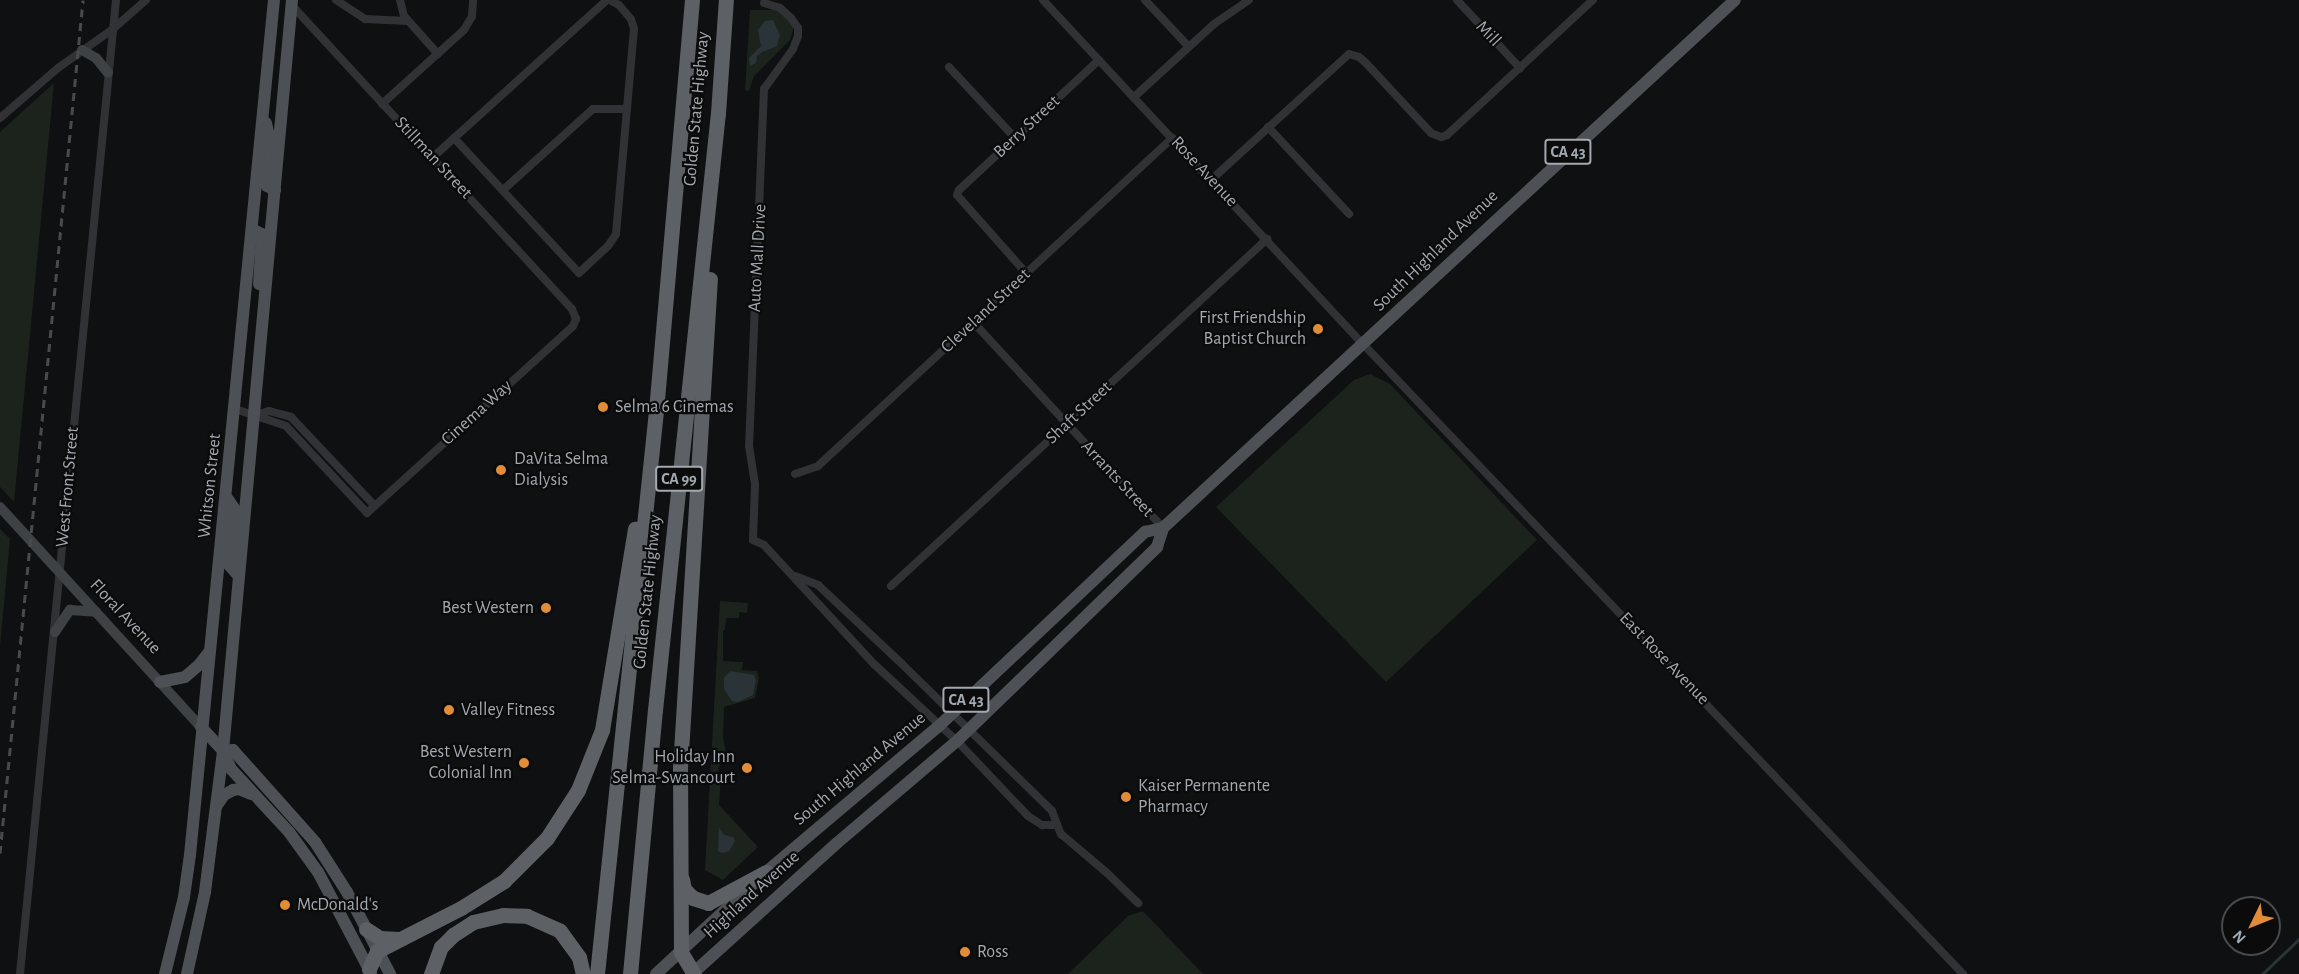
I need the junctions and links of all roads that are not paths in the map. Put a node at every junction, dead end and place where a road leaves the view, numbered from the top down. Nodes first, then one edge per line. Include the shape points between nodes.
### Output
1 (116, 0) edge
2 (146, 0) edge
3 (274, 0) edge
4 (336, 0) edge
5 (400, 0) edge
6 (473, 0) edge
7 (608, 0) edge
8 (693, 0) edge
9 (726, 0) edge
10 (1043, 0) edge
11 (1145, 0) edge
12 (1249, 0) edge
13 (1457, 0) edge
14 (1593, 0) edge
15 (1735, 0) edge
16 (290, 2) edge
17 (764, 3) dead end
18 (408, 21) junction
19 (113, 29) junction
20 (1188, 46) junction
21 (82, 50) junction
22 (438, 54) junction
23 (1100, 60) junction
24 (949, 67) dead end
25 (1520, 68) junction
26 (108, 73) junction
27 (1134, 97) junction
28 (382, 104) junction
29 (627, 109) junction
30 (718, 113) junction
31 (263, 116) junction
32 (0, 118) edge
33 (1268, 127) junction
34 (454, 138) junction
35 (1015, 138) junction
36 (1172, 138) junction
37 (432, 158) junction
38 (1211, 180) junction
39 (275, 190) junction
40 (503, 190) junction
41 (1349, 214) dead end
42 (252, 229) junction
43 (1267, 239) junction
44 (1026, 273) junction
45 (264, 311) junction
46 (576, 319) joint
47 (974, 324) junction
48 (1364, 345) junction
49 (235, 409) junction
50 (656, 411) junction
51 (255, 416) junction
52 (1066, 424) junction
53 (795, 474) dead end
54 (226, 498) junction
55 (0, 507) edge
56 (1163, 528) junction
57 (59, 572) junction
58 (238, 575) junction
59 (792, 575) junction
60 (219, 577) junction
61 (891, 586) dead end
62 (96, 612) junction
63 (55, 632) junction
64 (209, 651) junction
65 (230, 656) junction
66 (160, 682) junction
67 (952, 713) junction
68 (940, 725) junction
69 (201, 727) junction
70 (970, 729) junction
71 (957, 741) junction
72 (223, 751) junction
73 (255, 796) junction
74 (216, 806) junction
75 (1056, 825) junction
76 (837, 843) joint
77 (680, 872) junction
78 (766, 872) junction
79 (1138, 903) dead end
80 (366, 929) junction
81 (399, 939) junction
82 (377, 951) junction
83 (681, 952) junction
84 (631, 966) edge
85 (370, 971) edge
86 (693, 973) edge
87 (20, 974) edge
88 (165, 974) edge
89 (187, 974) edge
90 (390, 974) edge
91 (430, 974) edge
92 (584, 974) edge
93 (597, 974) edge
94 (657, 974) edge
95 (1963, 974) edge

1 - 19 street, West Front Street
2 - 19 street
3 - 31 main road, Whitson Street
4 - 18 street via 365,19
5 - 18 street
6 - 22 street via 467,26
7 - 29 street via 619,5 633,22
7 - 34 street
8 - 50 highway, Golden State Highway / CA 99
9 - 30 highway, Golden State Highway / CA 99
10 - 23 street, Rose Avenue
11 - 20 street
12 - 20 street
13 - 25 street, Mill
14 - 25 street
15 - 48 main road, South Highland Avenue / CA 43
16 - 28 street, Stillman Street
16 - 39 main road, Whitson Street
17 - 59 street, Auto Mall Drive via 780,8 791,18 798,36 764,89 749,446 755,485 753,540 764,545
18 - 22 street
19 - 21 street
19 - 26 street, West Front Street
20 - 27 street
21 - 26 main road via 96,58
21 - 32 street
22 - 28 street
23 - 27 street, Rose Avenue
23 - 35 street, Berry Street
24 - 35 street
25 - 33 street via 1441,137 1425,128 1359,57 1349,54
26 - 57 street, West Front Street
27 - 36 street, Rose Avenue
28 - 37 street, Stillman Street
29 - 40 street via 593,109
29 - 40 street via 616,234 579,273
30 - 77 highway via 680,768
30 - 84 highway, Golden State Highway / CA 99
31 - 39 main road via 270,140 267,186
31 - 42 main road, Whitson Street
33 - 38 street
33 - 41 street
34 - 37 street
34 - 40 street
35 - 44 street, Berry Street via 957,195
36 - 38 street, Rose Avenue
36 - 44 street, Cleveland Street
37 - 46 street, Stillman Street via 572,309
38 - 43 street, Rose Avenue
39 - 45 main road, Whitson Street
42 - 45 main road via 262,234 258,296
42 - 49 main road, Whitson Street
43 - 48 street, Rose Avenue
43 - 52 street, Shaft Street
44 - 47 street, Cleveland Street
45 - 51 main road, Whitson Street
46 - 51 street, Cinema Way via 573,326 375,506 291,417 269,411
47 - 52 street, Arrants Street
47 - 53 street, Cleveland Street via 818,466
48 - 56 main road, South Highland Avenue / CA 43
48 - 95 street, East Rose Avenue
49 - 51 street, Cinema Way
49 - 54 main road, Whitson Street
50 - 81 highway via 616,629 602,730 578,790 547,838 504,881
50 - 93 highway, Golden State Highway / CA 99
51 - 58 main road, Whitson Street
52 - 56 street, Arrants Street
52 - 61 street, Shaft Street
54 - 58 main road via 234,508 229,565
54 - 60 main road, Whitson Street
55 - 57 main road, Floral Avenue
56 - 67 main road, South Highland Avenue / CA 43 via 1145,532
56 - 70 main road, South Highland Avenue / CA 43 via 1157,547
57 - 62 main road, Floral Avenue
57 - 63 street, West Front Street
58 - 65 main road, Whitson Street
59 - 67 street via 818,585
59 - 68 street via 874,664
60 - 64 main road, Whitson Street
60 - 65 main road via 228,595 225,626 226,651
62 - 63 main road via 70,610
62 - 66 main road, Floral Avenue
63 - 87 street, West Front Street
64 - 66 main road via 185,677
64 - 69 main road, Whitson Street
65 - 72 main road, Whitson Street
66 - 69 main road, Floral Avenue
67 - 68 main road, South Highland Avenue / CA 43
67 - 70 street
68 - 71 street
68 - 78 main road, South Highland Avenue / CA 43
69 - 72 main road, Floral Avenue
69 - 88 main road, Whitson Street via 185,886
70 - 71 main road, South Highland Avenue / CA 43
70 - 75 street via 1052,811
71 - 75 street via 1028,816 1042,825
71 - 76 main road, South Highland Avenue / CA 43
72 - 73 main road, Floral Avenue via 231,769
72 - 74 main road, Whitson Street
72 - 80 main road, Floral Avenue via 232,750 315,842
73 - 74 main road via 244,790 232,790
73 - 85 main road, Floral Avenue via 289,832 318,872
74 - 89 main road, Whitson Street via 205,892
75 - 79 street via 1061,834
76 - 86 main road, Highland Avenue / CA 43
77 - 78 highway via 688,894 708,903
77 - 83 highway
78 - 83 main road, Highland Avenue / CA 43
80 - 81 highway via 380,938
80 - 82 main road, Floral Avenue
81 - 82 highway
82 - 85 highway
82 - 90 main road, Floral Avenue
83 - 86 highway
83 - 94 main road, Highland Avenue / CA 43
91 - 92 highway via 441,948 453,935 473,922 503,915 527,916 560,932 579,957

